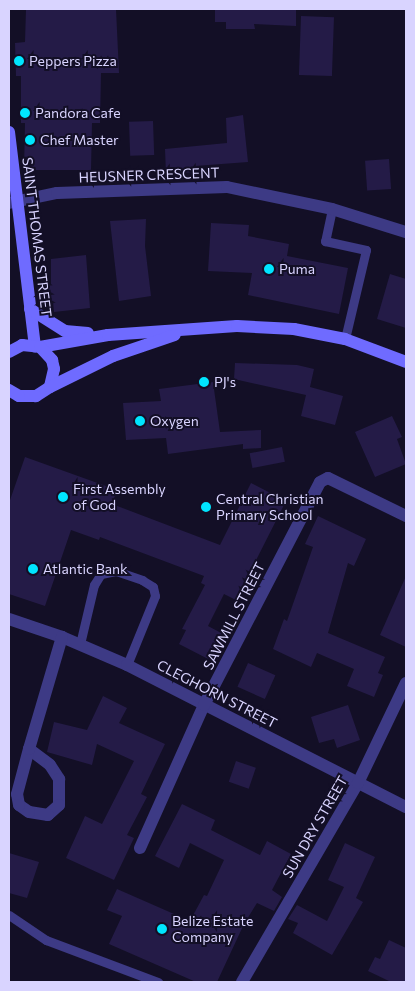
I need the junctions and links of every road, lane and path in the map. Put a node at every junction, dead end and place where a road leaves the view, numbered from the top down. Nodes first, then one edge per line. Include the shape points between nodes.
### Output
1 (9, 132) edge
2 (13, 202) edge
3 (332, 209) junction
4 (406, 232) edge
5 (30, 309) junction
6 (185, 331) junction
7 (108, 335) junction
8 (345, 339) junction
9 (38, 347) junction
10 (9, 352) edge
11 (406, 362) edge
12 (50, 387) junction
13 (12, 395) edge
14 (406, 516) edge
15 (9, 619) edge
16 (62, 637) junction
17 (80, 644) junction
18 (127, 665) junction
19 (406, 683) edge
20 (204, 705) junction
21 (29, 748) junction
22 (358, 783) junction
23 (406, 807) edge
24 (140, 848) dead end
25 (9, 915) edge
26 (158, 982) edge
27 (242, 982) edge

1 - 2 main road, SAINT THOMAS STREET
2 - 3 street, HEUSNER CRESCENT via 57,193 227,187
2 - 5 main road, SAINT THOMAS STREET
3 - 4 street, HEUSNER CRESCENT
3 - 8 lane via 325,242 366,250
5 - 7 main road via 65,331
5 - 9 main road, SAINT THOMAS STREET
6 - 7 main road
6 - 8 main road via 237,326 284,328
6 - 12 main road via 113,356
7 - 9 main road
8 - 11 main road
9 - 10 main road via 22,345
9 - 12 main road via 52,360
12 - 13 main road via 36,396
14 - 20 street, SAWMILL STREET via 328,478 320,482
15 - 16 street, CLEGHORN STREET
16 - 17 street, CLEGHORN STREET
16 - 21 street
17 - 18 street, CLEGHORN STREET
17 - 18 lane via 94,585 101,574 116,572 142,580 153,587 154,596
18 - 20 street, CLEGHORN STREET
19 - 22 street, SUN DRY STREET
20 - 22 street, CLEGHORN STREET
20 - 24 street, SAWMILL STREET
21 - 21 street via 50,765 59,779 59,805 48,815 29,812 19,805 16,794
22 - 23 street, CLEGHORN STREET
22 - 27 street, SUN DRY STREET
25 - 26 lane via 46,940

